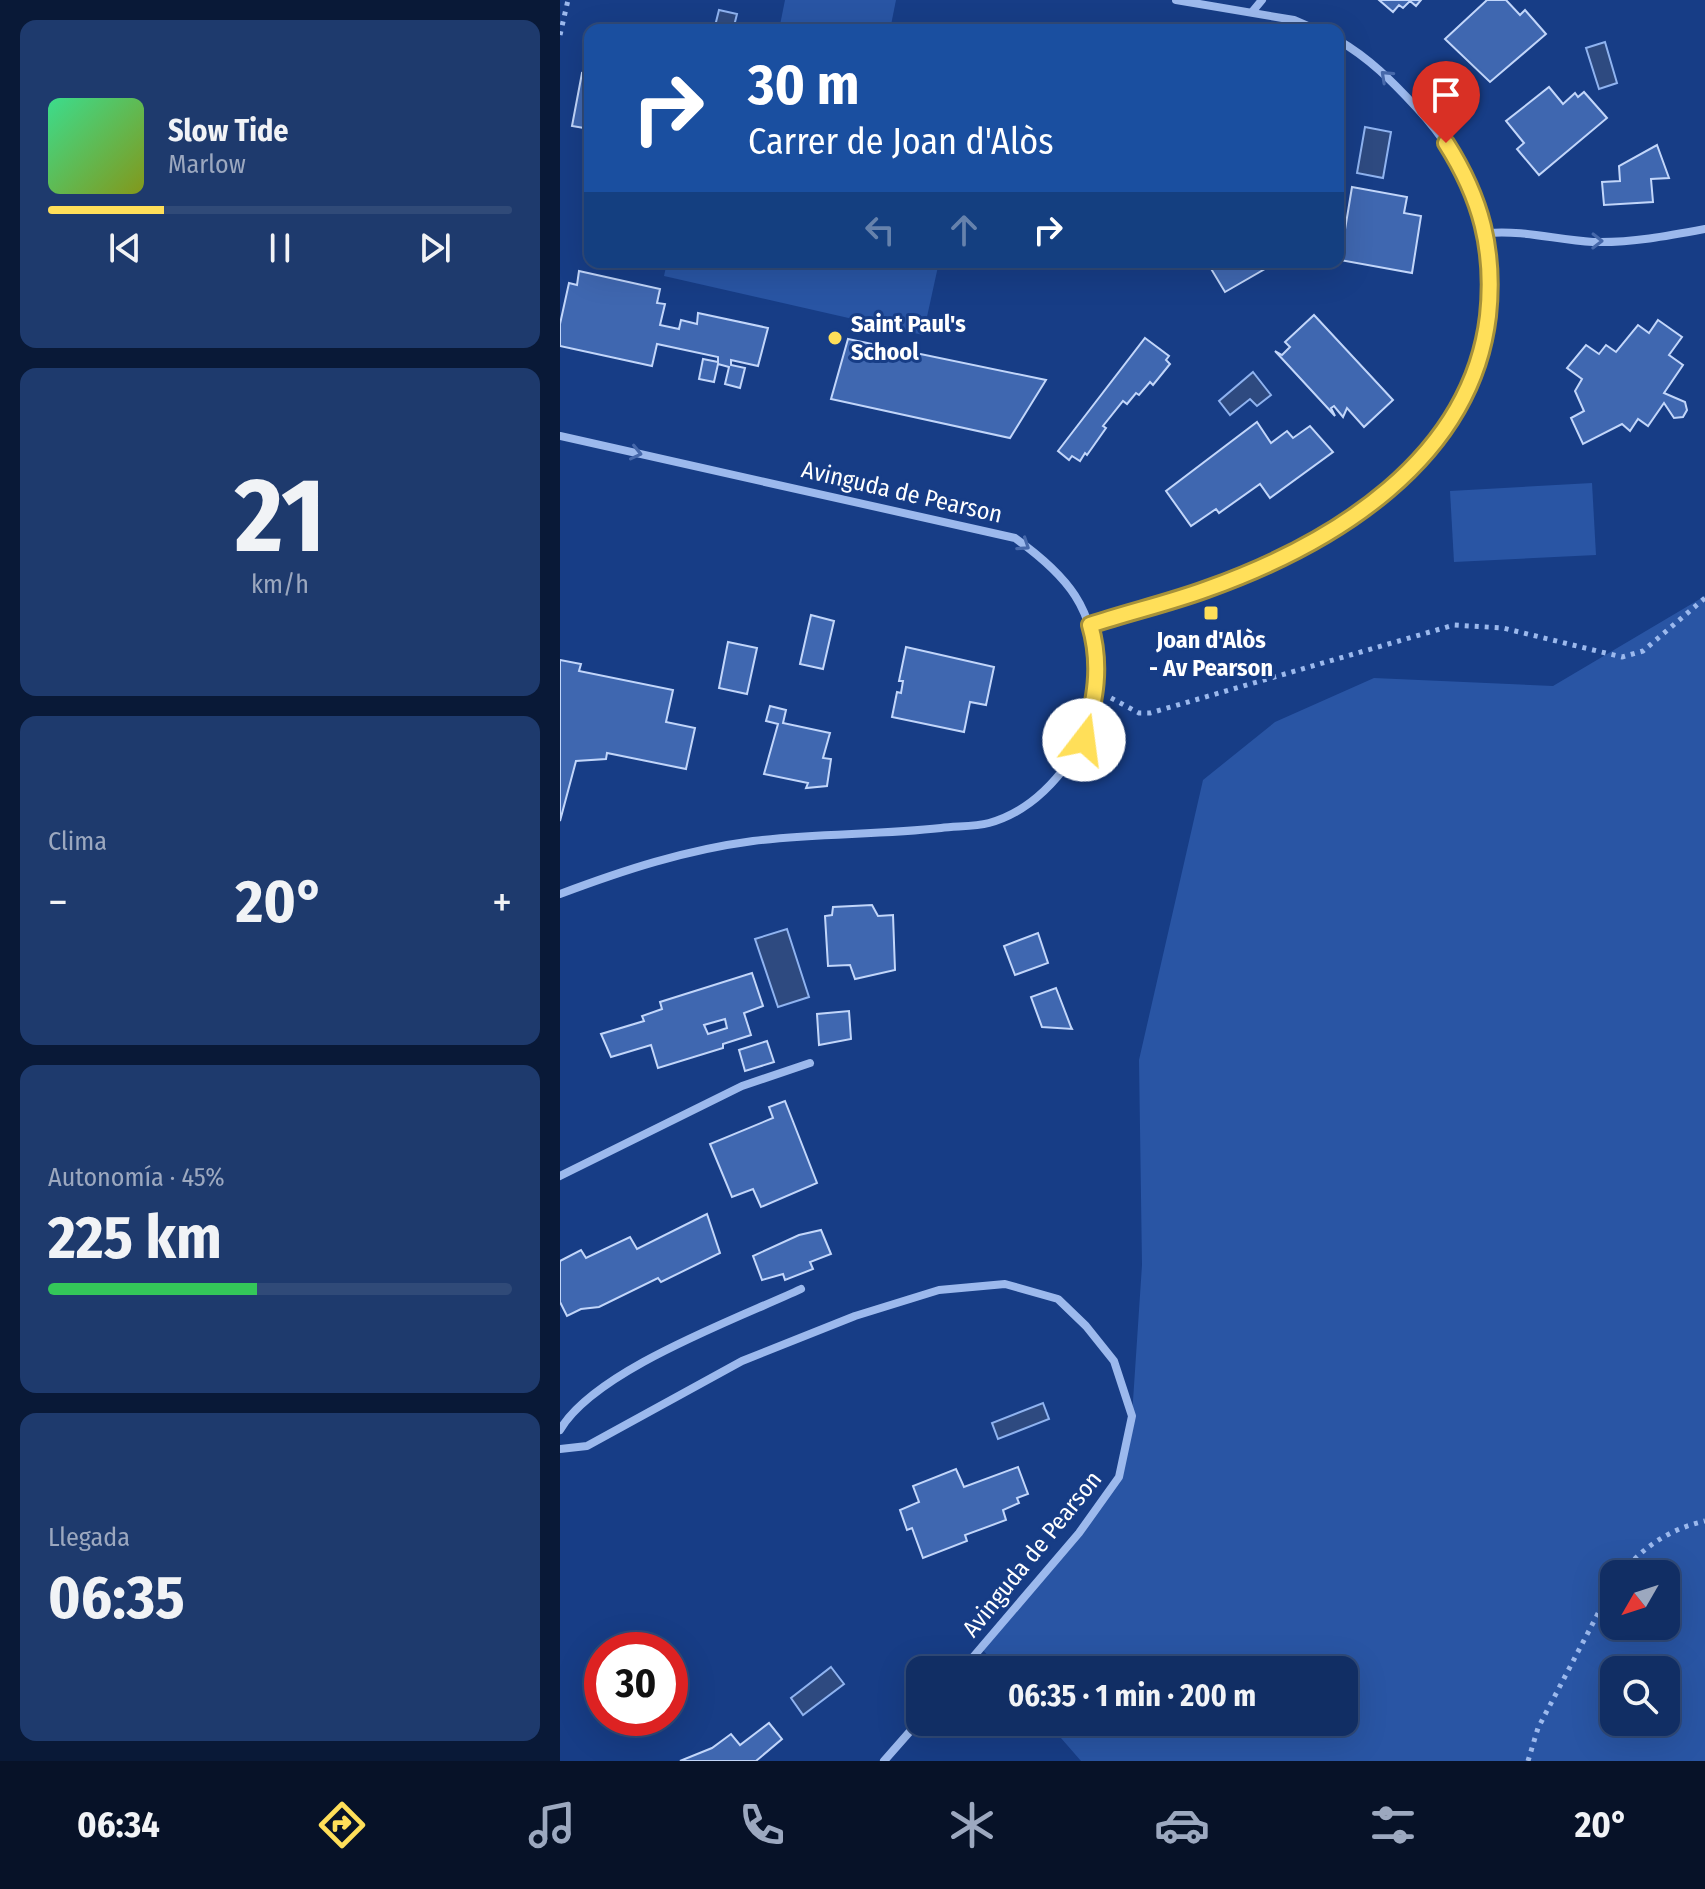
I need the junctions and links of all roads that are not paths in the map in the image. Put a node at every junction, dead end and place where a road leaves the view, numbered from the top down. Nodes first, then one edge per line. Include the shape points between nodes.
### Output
1 (1176, 0) edge
2 (1262, 0) edge
3 (1252, 12) junction
4 (1303, 24) edge
5 (1344, 44) edge
6 (1705, 229) edge
7 (1488, 233) junction
8 (560, 436) edge
9 (1090, 625) junction
10 (560, 894) edge
11 (810, 1063) dead end
12 (560, 1176) edge
13 (801, 1289) dead end
14 (560, 1430) edge
15 (560, 1449) edge
16 (974, 1656) edge
17 (906, 1736) edge
18 (884, 1761) edge

1 - 3 street
2 - 3 street
3 - 4 street
7 -> 5 street via 1470,181 1431,123 1380,69
7 -> 6 street via 1520,231 1591,242
7 - 9 street via 1491,291 1479,364 1450,425 1388,493 1295,552 1205,590
8 -> 9 street, Avinguda de Pearson via 1015,538 1063,575
9 - 10 street, Avinguda de Pearson via 1098,691 1084,740 1061,775 1033,801 989,822 717,846 646,862
11 - 12 street via 742,1086
13 - 14 street via 644,1362 599,1390 567,1417
15 - 16 street, Avinguda de Pearson via 587,1446 742,1361 911,1298 1005,1284 1058,1299 1114,1361 1132,1416 1119,1477 1079,1533
17 - 18 street

